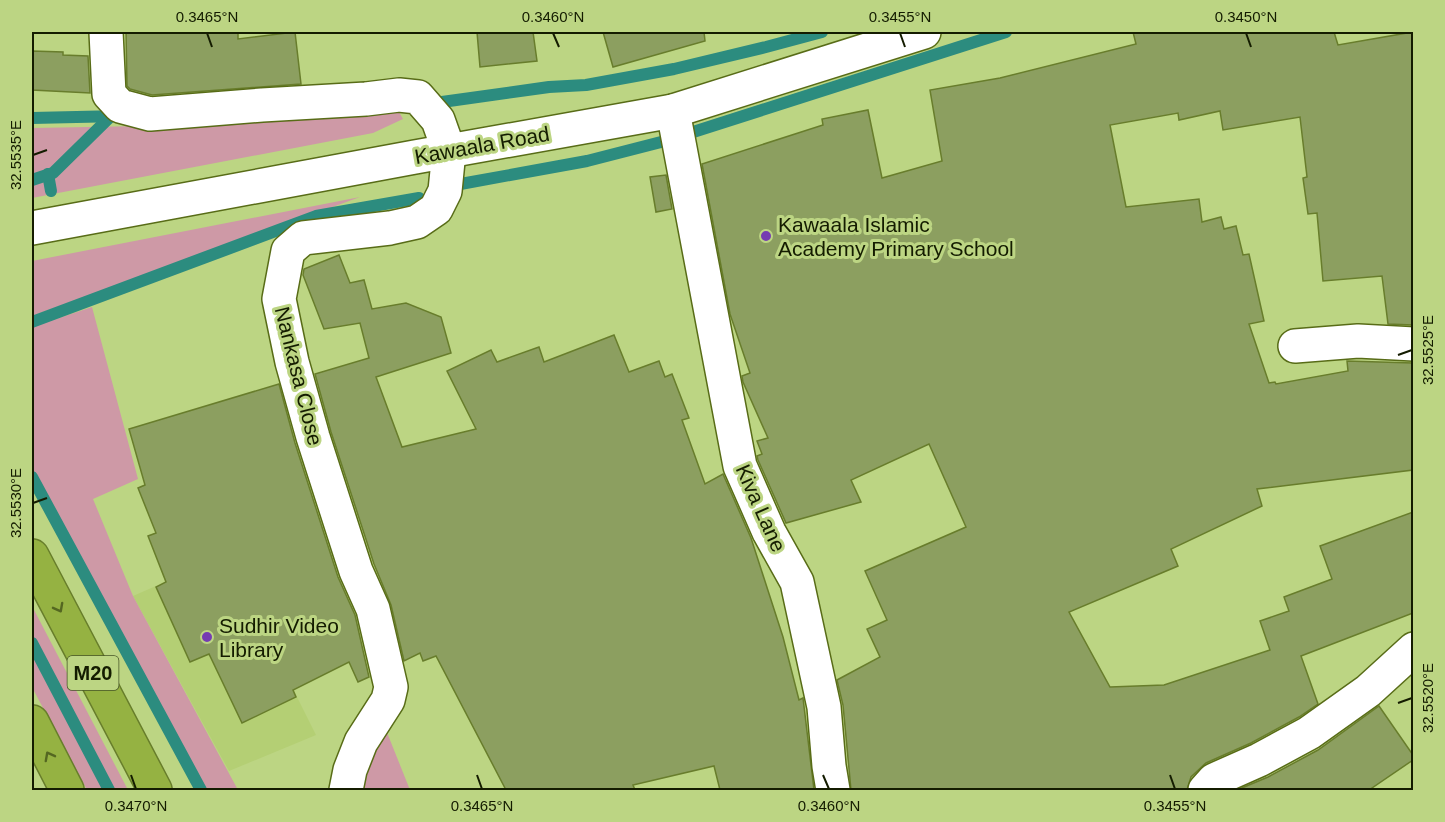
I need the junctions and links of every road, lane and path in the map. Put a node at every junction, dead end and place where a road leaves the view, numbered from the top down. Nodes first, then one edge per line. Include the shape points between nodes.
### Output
1 (106, 32) edge
2 (924, 32) edge
3 (673, 111) junction
4 (449, 150) junction
5 (32, 228) edge
6 (1413, 344) edge
7 (1295, 346) dead end
8 (32, 556) edge
9 (1413, 649) edge
10 (32, 722) edge
11 (67, 790) edge
12 (155, 790) edge
13 (346, 790) edge
14 (833, 790) edge
15 (1206, 790) edge

1 - 4 street, Nankasa Close via 109,94 120,106 150,114 399,95 418,97 438,120
2 - 3 street, Kawaala Road
3 - 4 street, Kawaala Road
3 - 14 street, Kiva Lane via 740,466 769,532 797,582 824,707
4 - 5 street, Kawaala Road
4 - 13 street, Nankasa Close via 445,191 436,209 417,222 399,226 303,238 288,251 279,299 313,437 356,571 373,609 391,687 388,700 361,742
6 - 7 street via 1358,341
8 -> 12 highway, M20
9 - 15 street via 1368,691 1310,733 1214,780
11 -> 10 highway

